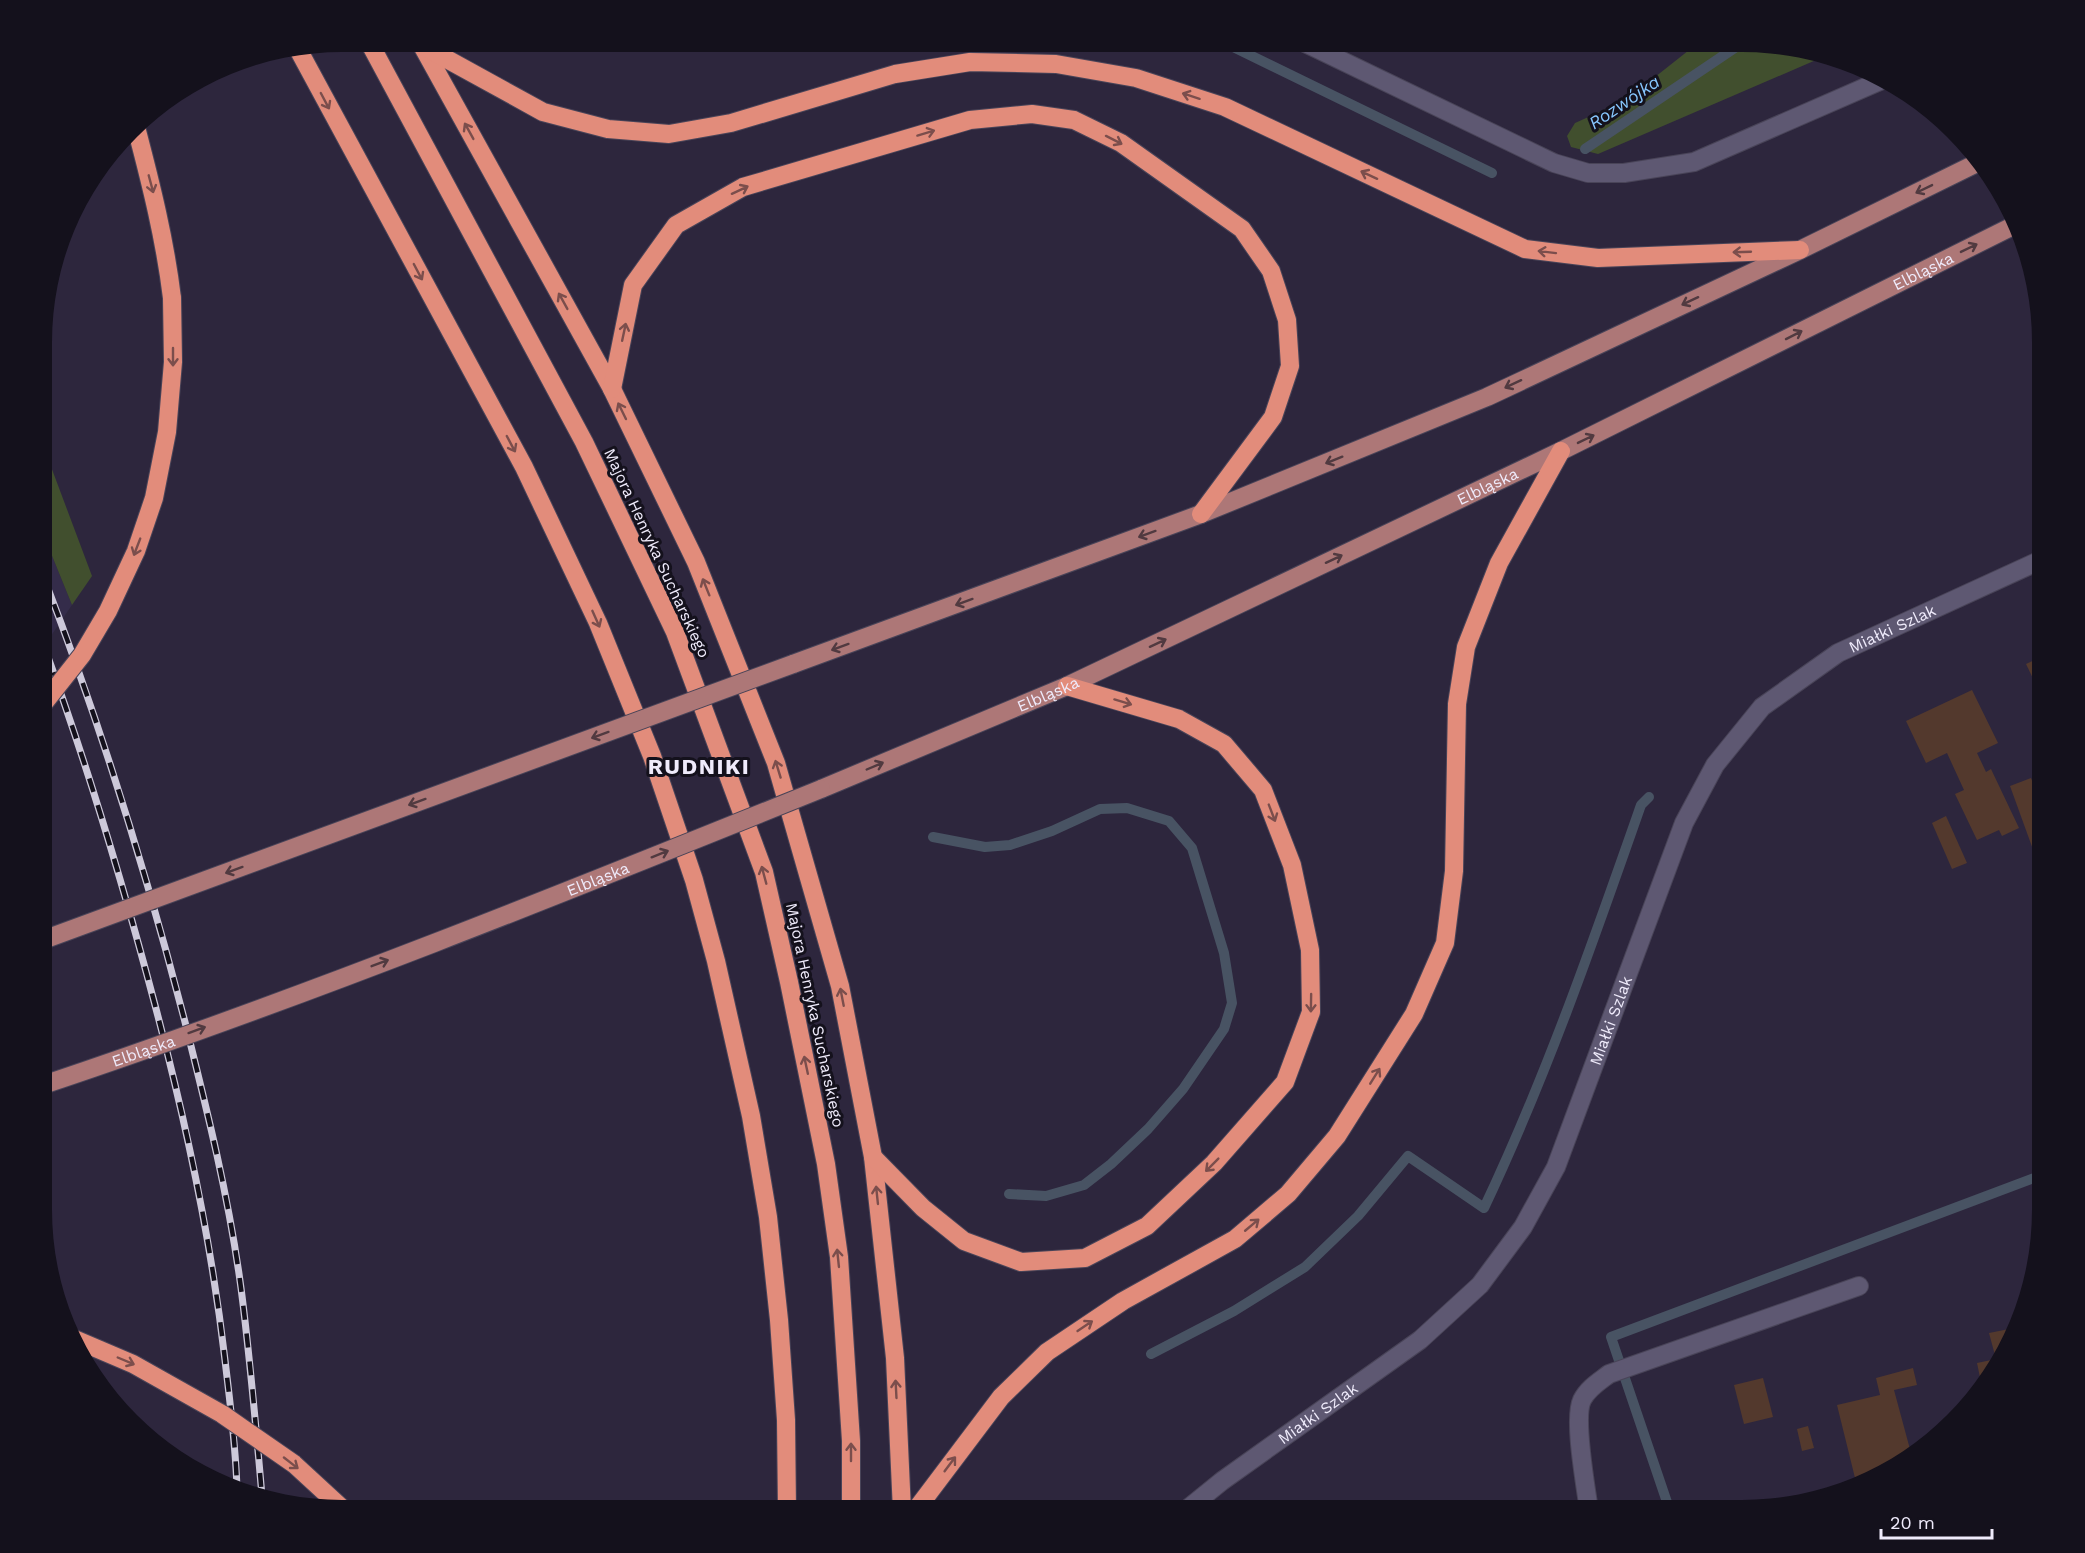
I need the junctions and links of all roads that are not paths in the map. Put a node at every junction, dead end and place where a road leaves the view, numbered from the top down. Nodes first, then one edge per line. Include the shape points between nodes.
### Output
1 (374, 52) edge
2 (426, 52) edge
3 (436, 52) edge
4 (1324, 52) edge
5 (301, 55) edge
6 (1874, 84) edge
7 (138, 136) edge
8 (1972, 165) edge
9 (2009, 228) edge
10 (1800, 250) junction
11 (612, 389) junction
12 (1561, 451) junction
13 (1202, 514) junction
14 (2032, 564) edge
15 (1067, 686) junction
16 (52, 693) edge
17 (52, 937) edge
18 (52, 1082) edge
19 (873, 1157) junction
20 (1859, 1286) dead end
21 (84, 1343) edge
22 (333, 1500) edge
23 (787, 1500) edge
24 (851, 1500) edge
25 (901, 1500) edge
26 (923, 1500) edge
27 (1199, 1500) edge
28 (1587, 1500) edge

24 -> 1 highway, Majora Henryka Sucharskiego via 839,1257 828,1175 764,872 675,632 584,442
11 -> 2 highway
10 -> 3 highway via 1598,258 1525,249 1225,107 1136,78 1056,64 970,62 895,74 731,123 669,134 608,129 543,112
4 - 6 street via 1545,159 1588,173 1624,173 1694,162
5 -> 23 highway via 539,498 598,623 694,879 749,1105 768,1217 786,1420
7 -> 16 highway, bridge via 166,249 172,298 173,362 167,432 154,498 136,551 82,655
8 -> 10 main road
12 -> 9 main road, Elbląska
10 -> 13 main road via 1487,397
11 -> 13 highway via 633,285 676,225 743,187 970,120 1032,114 1074,120 1121,143 1242,229 1271,271 1287,320 1290,366 1273,417
19 -> 11 highway via 840,986 777,763 696,562
15 -> 12 main road, Elbląska
26 -> 12 highway via 1001,1397 1047,1352 1123,1301 1235,1239 1288,1194 1337,1136 1414,1014 1445,943 1454,870 1457,704 1466,647 1499,563
13 -> 17 main road, bridge
14 - 27 street, Miałki Szlak via 1838,653 1762,707 1715,765 1684,823 1556,1167 1523,1227 1480,1285 1420,1340
18 -> 15 main road, Elbląska, bridge via 574,889
15 -> 19 highway via 1179,719 1224,744 1263,790 1292,865 1310,950 1311,1012 1286,1082 1214,1163 1148,1226 1086,1258 1021,1262 964,1242 923,1208
25 -> 19 highway via 895,1358
20 - 28 street via 1609,1374 1591,1388 1581,1401 1579,1425
21 -> 22 highway, bridge via 133,1364 222,1414 294,1464

